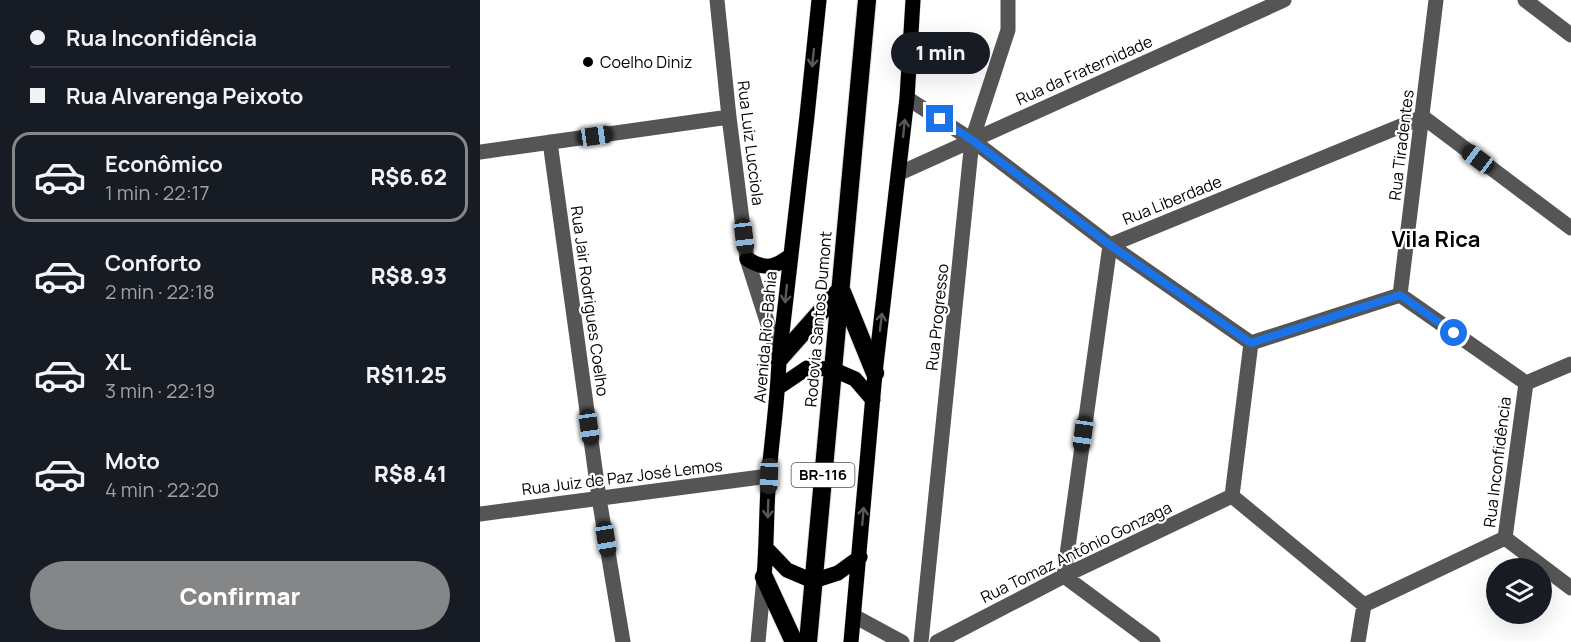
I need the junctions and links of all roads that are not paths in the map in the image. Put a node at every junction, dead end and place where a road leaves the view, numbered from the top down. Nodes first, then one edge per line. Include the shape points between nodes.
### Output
1 (717, 0) edge
2 (819, 0) edge
3 (867, 0) edge
4 (913, 0) edge
5 (1008, 0) edge
6 (1284, 0) edge
7 (1436, 0) edge
8 (1525, 0) edge
9 (1571, 35) edge
10 (907, 98) junction
11 (729, 117) junction
12 (1423, 117) junction
13 (972, 140) junction
14 (550, 142) junction
15 (480, 153) edge
16 (900, 173) junction
17 (1571, 228) edge
18 (1110, 245) junction
19 (790, 256) junction
20 (747, 259) junction
21 (840, 289) junction
22 (1400, 295) junction
23 (1251, 343) junction
24 (779, 359) junction
25 (1571, 364) edge
26 (832, 369) junction
27 (875, 373) junction
28 (1526, 383) junction
29 (778, 387) junction
30 (873, 400) junction
31 (769, 476) junction
32 (1232, 496) junction
33 (599, 498) junction
34 (480, 514) edge
35 (1505, 538) junction
36 (766, 548) junction
37 (860, 557) junction
38 (1064, 576) junction
39 (764, 577) junction
40 (813, 581) junction
41 (1571, 588) edge
42 (1364, 605) junction
43 (854, 616) junction
44 (622, 642) edge
45 (758, 642) edge
46 (794, 642) edge
47 (808, 642) edge
48 (851, 642) edge
49 (902, 642) edge
50 (921, 642) edge
51 (937, 642) edge
52 (1153, 642) edge
53 (1358, 642) edge

1 - 11 street, Rua Luiz Lucciola
2 -> 19 main road, Avenida Rio-Bahia
3 - 21 highway, Rodovia Santos Dumont / BR-116
4 - 10 main road
5 - 13 street, Rua Progresso via 1008,30
6 - 13 street, Rua da Fraternidade
7 - 12 street, Rua Tiradentes
8 - 9 street
10 - 13 street
16 -> 10 main road
11 - 14 street
11 - 20 street, Rua Luiz Lucciola
12 - 17 street
12 - 18 street, Rua Liberdade
12 - 22 street, Rua Tiradentes
13 - 16 street, Rua da Fraternidade
13 - 18 street
13 - 50 street, Rua Progresso
14 - 15 street
14 - 33 street, Rua Jair Rodrigues Coelho
27 -> 16 main road
18 - 23 street
18 - 38 street, Rua Liberdade
19 - 20 main road via 771,267 758,266
19 -> 24 main road, Avenida Rio-Bahia
20 - 24 street, Rua Luiz Lucciola
21 - 24 highway
21 - 26 highway, Rodovia Santos Dumont / BR-116
21 - 27 highway
22 - 23 street
22 - 28 street, Rua Inconfidência
23 - 32 street
24 - 29 main road, Avenida Rio-Bahia
25 - 28 street
26 - 29 main road via 807,368
26 - 30 main road via 855,379
26 - 40 highway, Rodovia Santos Dumont / BR-116
27 - 30 main road
28 - 35 street, Rua Inconfidência
29 - 31 main road, Avenida Rio-Bahia
37 -> 30 main road
31 - 33 street, Rua Juiz de Paz José Lemos
31 -> 36 main road, Avenida Rio-Bahia
32 - 38 street, Rua Tomaz Antônio Gonzaga
32 - 42 street
33 - 34 street, Rua Juiz de Paz José Lemos
33 - 44 street, Rua Jair Rodrigues Coelho
35 - 41 street
35 - 42 street, Rua Inconfidência
36 - 39 main road, Avenida Rio-Bahia
36 - 40 main road via 787,570
37 - 40 main road via 838,573
37 - 43 main road
38 - 51 street, Rua Tomaz Antônio Gonzaga
38 - 52 street
39 - 45 street, Avenida Rio-Bahia
39 - 46 highway
40 - 47 highway, Rodovia Santos Dumont / BR-116
42 - 53 street
43 - 48 main road
43 - 49 street

